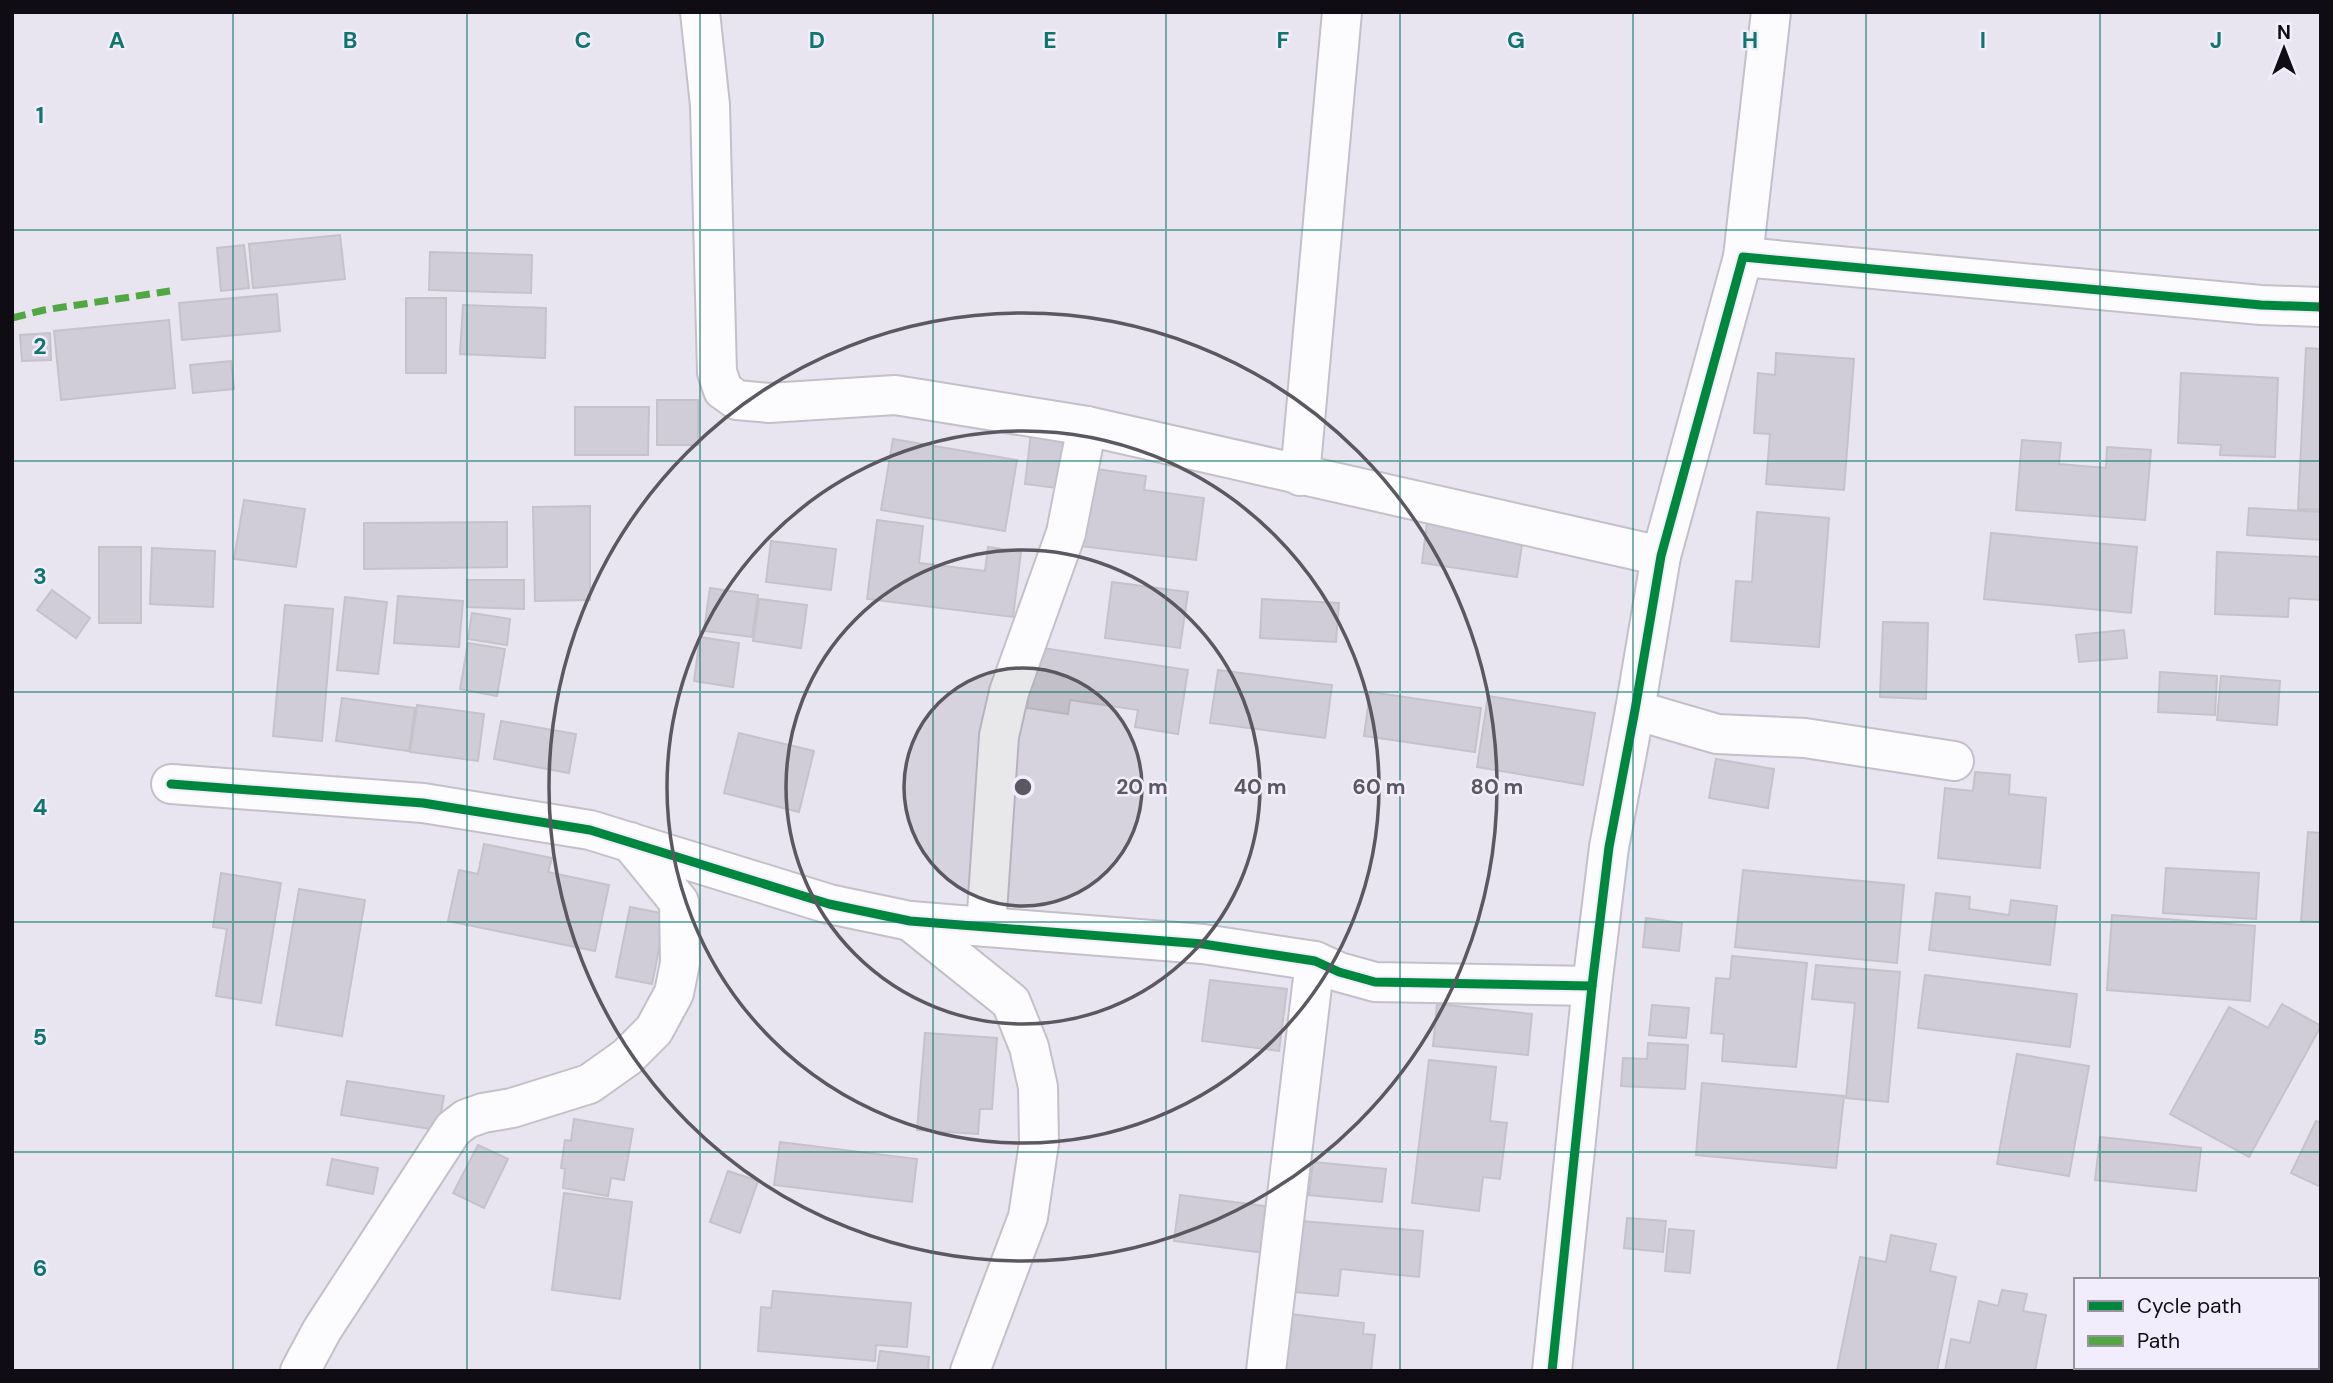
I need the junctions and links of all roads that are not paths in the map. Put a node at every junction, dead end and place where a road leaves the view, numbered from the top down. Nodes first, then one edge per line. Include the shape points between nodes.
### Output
1 (700, 12) edge
2 (1342, 12) edge
3 (1771, 12) edge
4 (1743, 257) junction
5 (2321, 307) edge
6 (1087, 426) junction
7 (1300, 476) junction
8 (1661, 556) junction
9 (1635, 710) junction
10 (1954, 761) dead end
11 (171, 784) dead end
12 (630, 842) junction
13 (910, 921) junction
14 (986, 927) junction
15 (1315, 961) junction
16 (1592, 986) junction
17 (300, 1371) edge
18 (970, 1371) edge
19 (1266, 1371) edge
20 (1552, 1371) edge

1 - 6 street via 710,105 717,372 723,390 737,400 769,403 895,395
2 - 7 street
3 - 4 street
4 - 5 street
4 - 8 street
6 - 7 street
6 - 14 street via 1066,533 1009,692 999,736
7 - 8 street
8 - 9 street
9 - 10 street via 1717,734 1805,738
9 - 16 street via 1609,847
11 - 12 street via 423,803 590,830
12 - 13 street via 829,904
12 - 17 street via 679,902 680,963 674,993 654,1030 627,1057 589,1084 483,1113 453,1129
13 - 14 street
13 - 18 street via 1011,1002 1029,1047 1038,1087 1039,1143 1028,1217
14 - 15 street via 1203,944
15 - 16 street via 1375,982
15 - 19 street
16 - 20 street

